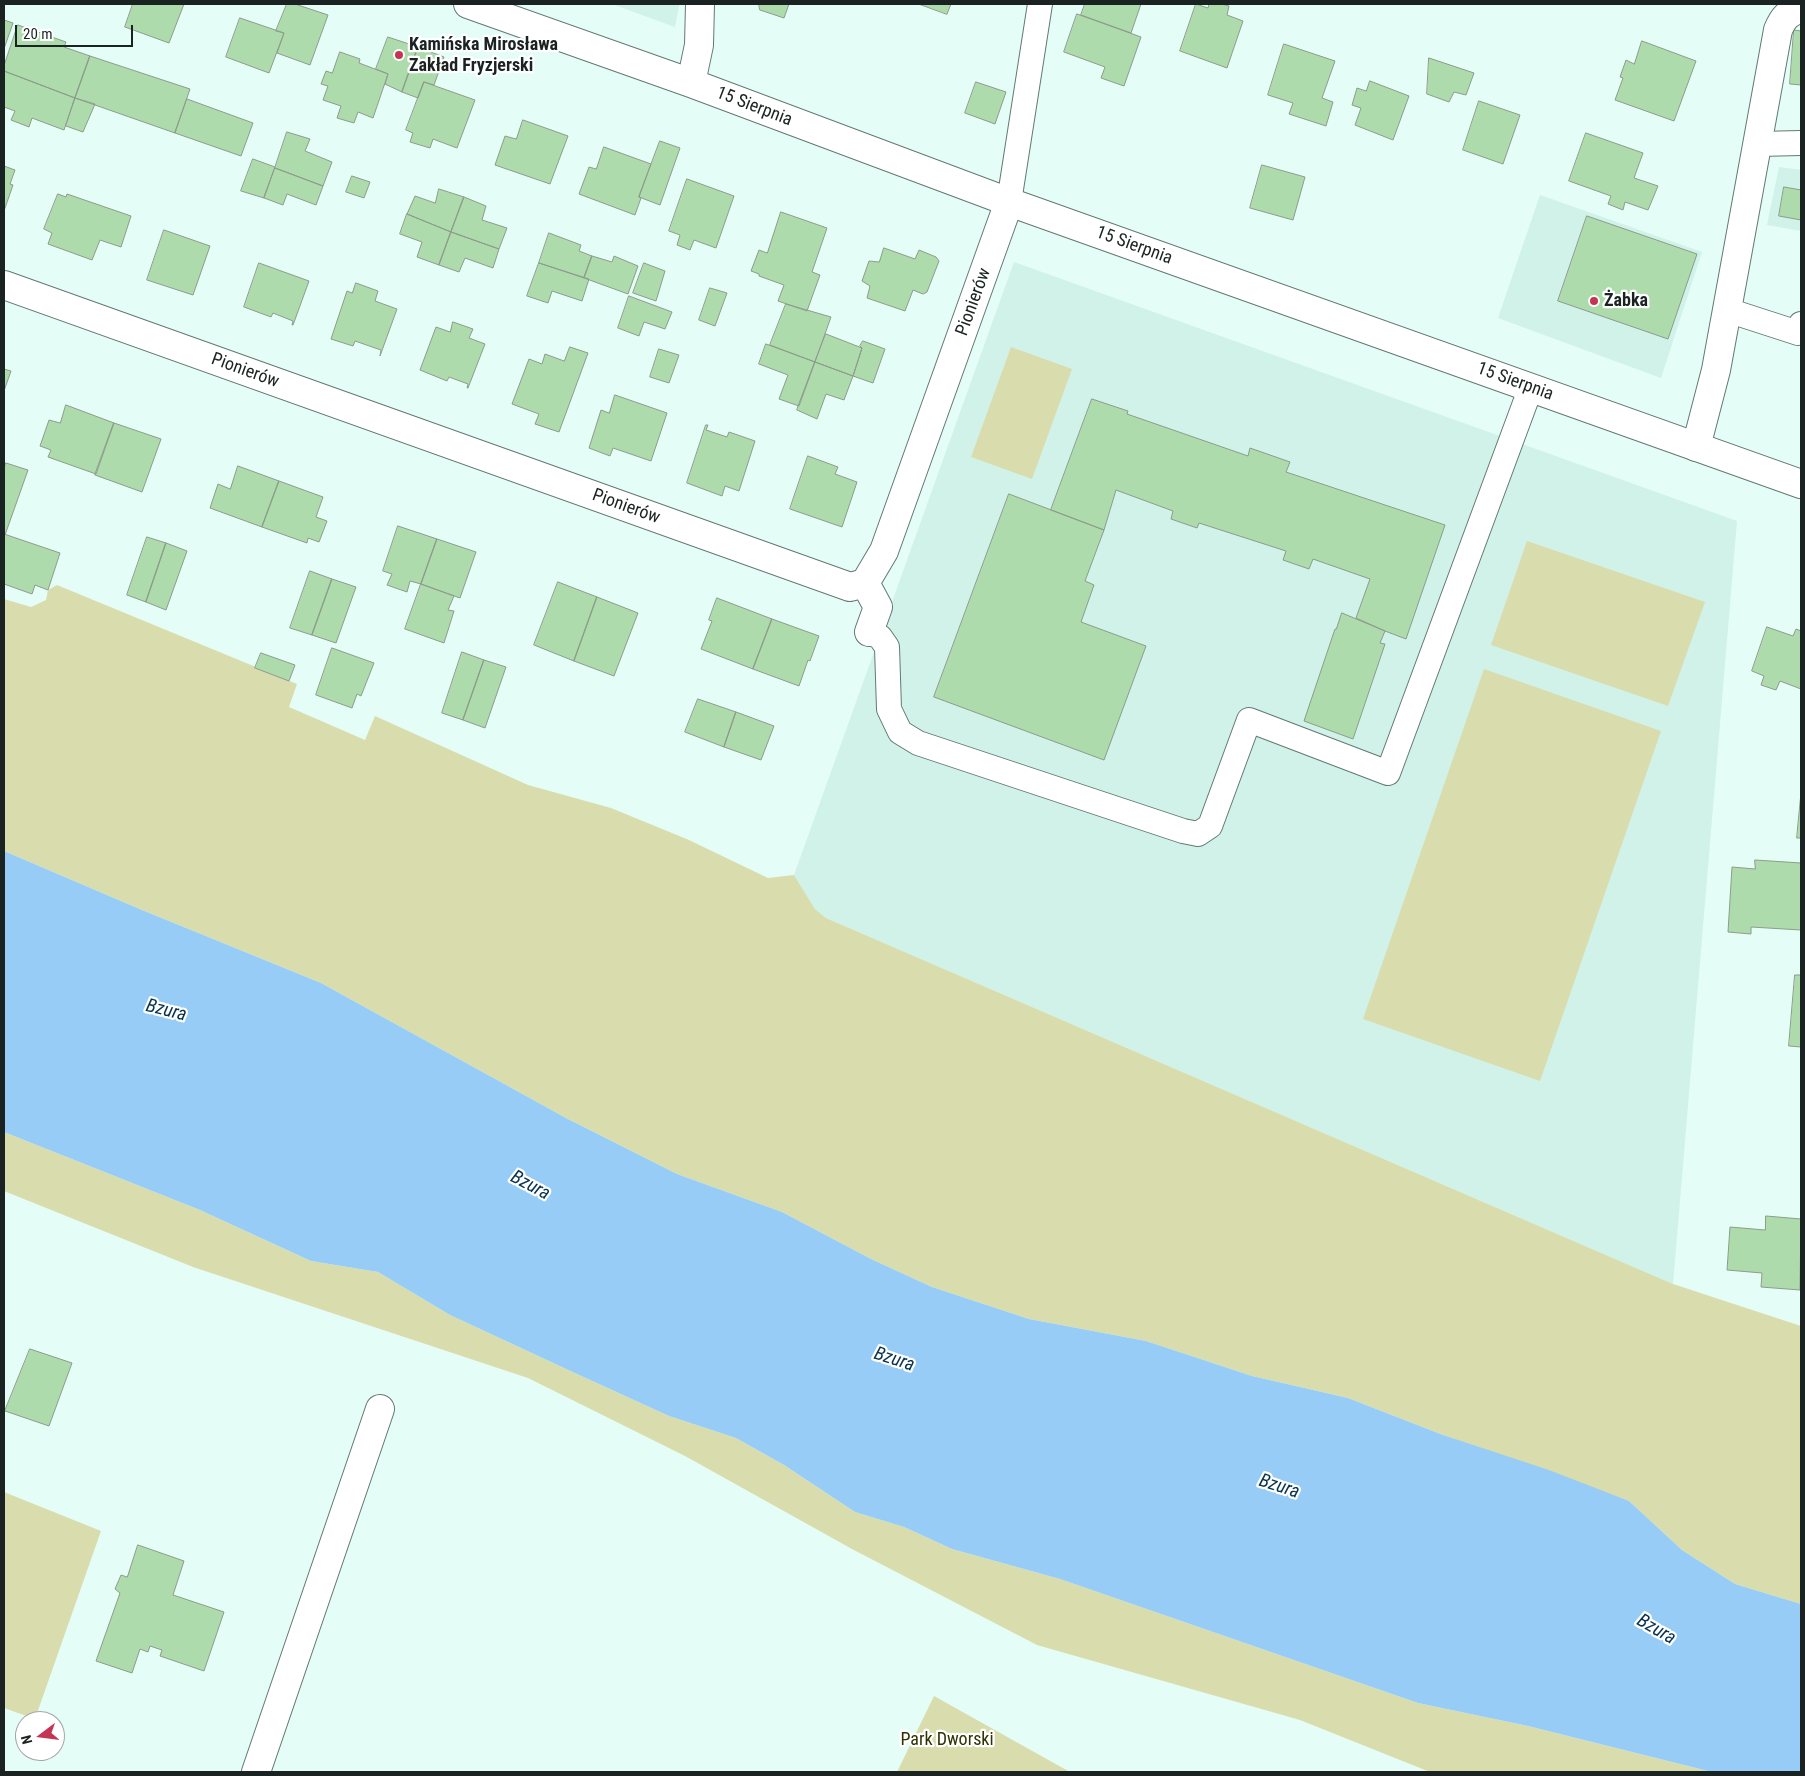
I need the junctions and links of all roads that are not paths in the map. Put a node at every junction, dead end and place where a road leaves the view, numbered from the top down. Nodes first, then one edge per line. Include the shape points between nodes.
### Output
1 (468, 4) edge
2 (700, 4) edge
3 (1040, 4) edge
4 (1801, 9) edge
5 (692, 83) junction
6 (1801, 142) edge
7 (1758, 144) junction
8 (1009, 202) junction
9 (4, 285) edge
10 (1727, 310) junction
11 (1801, 324) edge
12 (1531, 387) junction
13 (1696, 446) junction
14 (1801, 484) edge
15 (865, 583) junction
16 (869, 632) joint
17 (380, 1409) dead end
18 (256, 1772) edge

1 - 5 street, 15 Sierpnia
2 - 5 street via 699,45
3 - 8 lane
4 - 7 street via 1791,11 1782,19 1778,30
5 - 8 street, 15 Sierpnia
6 - 7 lane
7 - 10 street
8 - 12 street, 15 Sierpnia
8 - 15 street, Pionierów via 884,551
9 - 15 street, Pionierów via 850,587
10 - 11 lane via 1798,333
10 - 13 street via 1716,370
12 - 13 street, 15 Sierpnia
12 - 16 lane via 1388,773 1249,720 1210,826 1198,834 1183,831 918,743 906,736 900,732 889,709 887,647 880,637
13 - 14 street, 15 Sierpnia
15 - 16 street via 878,607
17 - 18 street

